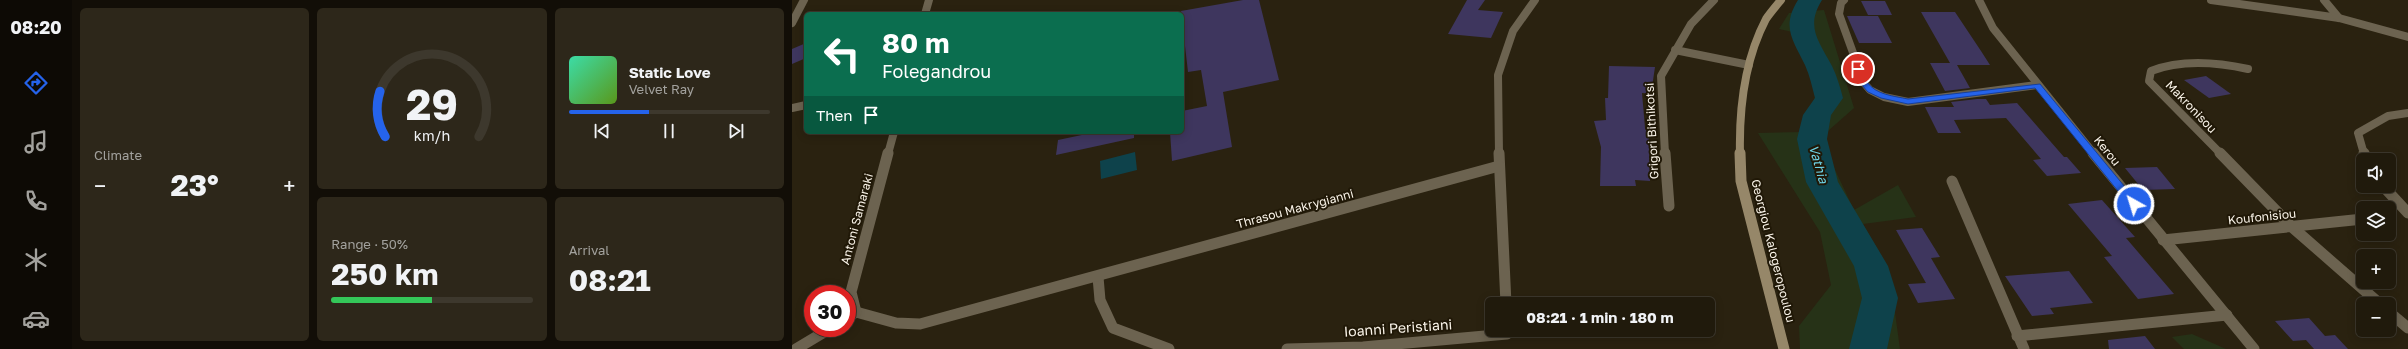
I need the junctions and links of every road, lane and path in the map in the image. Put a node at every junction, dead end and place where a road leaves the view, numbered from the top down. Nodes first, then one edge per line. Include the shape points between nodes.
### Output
1 (804, 0) edge
2 (929, 0) edge
3 (1535, 0) edge
4 (1714, 0) edge
5 (1781, 0) edge
6 (1844, 0) edge
7 (1979, 0) edge
8 (2211, 0) edge
9 (2324, 0) edge
10 (926, 12) edge
11 (2339, 18) junction
12 (792, 24) edge
13 (2408, 37) edge
14 (1675, 50) junction
15 (1749, 65) junction
16 (2248, 69) dead end
17 (2038, 85) junction
18 (804, 105) edge
19 (792, 108) edge
20 (2408, 113) edge
21 (893, 134) edge
22 (2364, 153) edge
23 (1498, 166) junction
24 (1952, 181) dead end
25 (2390, 193) edge
26 (1669, 206) dead end
27 (2408, 213) edge
28 (2356, 220) edge
29 (2292, 227) junction
30 (2163, 240) junction
31 (1098, 277) junction
32 (853, 285) edge
33 (1506, 297) edge
34 (2372, 297) edge
35 (2227, 315) junction
36 (856, 316) edge
37 (2396, 318) edge
38 (2408, 328) edge
39 (1485, 336) edge
40 (2017, 336) junction
41 (815, 337) edge
42 (796, 349) edge
43 (1169, 349) edge
44 (1287, 349) edge
45 (1784, 349) edge
46 (2024, 349) edge
47 (2254, 349) edge

1 - 12 street
2 - 10 street
3 - 23 street via 1513,31 1498,75
4 - 14 street, Grigori Bithikotsi via 1690,24
5 - 15 street, Georgiou Kalogeropoulou via 1766,19
6 - 17 street via 1839,14 1864,83 1870,90 1884,97 1908,102
7 - 17 street, Kerou via 1992,28
8 - 11 street
9 - 11 street
11 - 13 street
14 - 15 street
14 - 26 street, Grigori Bithikotsi via 1661,76 1661,109
15 - 45 street, Georgiou Kalogeropoulou via 1738,123 1741,181
16 - 29 street, Makronisou via 2225,63 2162,66 2151,71 2148,81
17 - 30 street, Kerou
18 - 19 street
20 - 22 street via 2388,116 2358,133
21 - 32 street, Antoni Samaraki
23 - 31 street, Thrasou Makrygianni
23 - 33 street via 1502,196
24 - 40 street
25 - 27 street
28 - 29 street, Koufonisiou
29 - 30 street, Koufonisiou
29 - 34 street
30 - 35 street, Kerou
31 - 36 street, Thrasou Makrygianni via 920,324 896,323
31 - 43 street via 1100,300 1113,328
35 - 40 street
35 - 47 street, Kerou
37 - 38 street
39 - 44 street, Ioanni Peristiani via 1363,347
40 - 46 street
41 - 42 street

